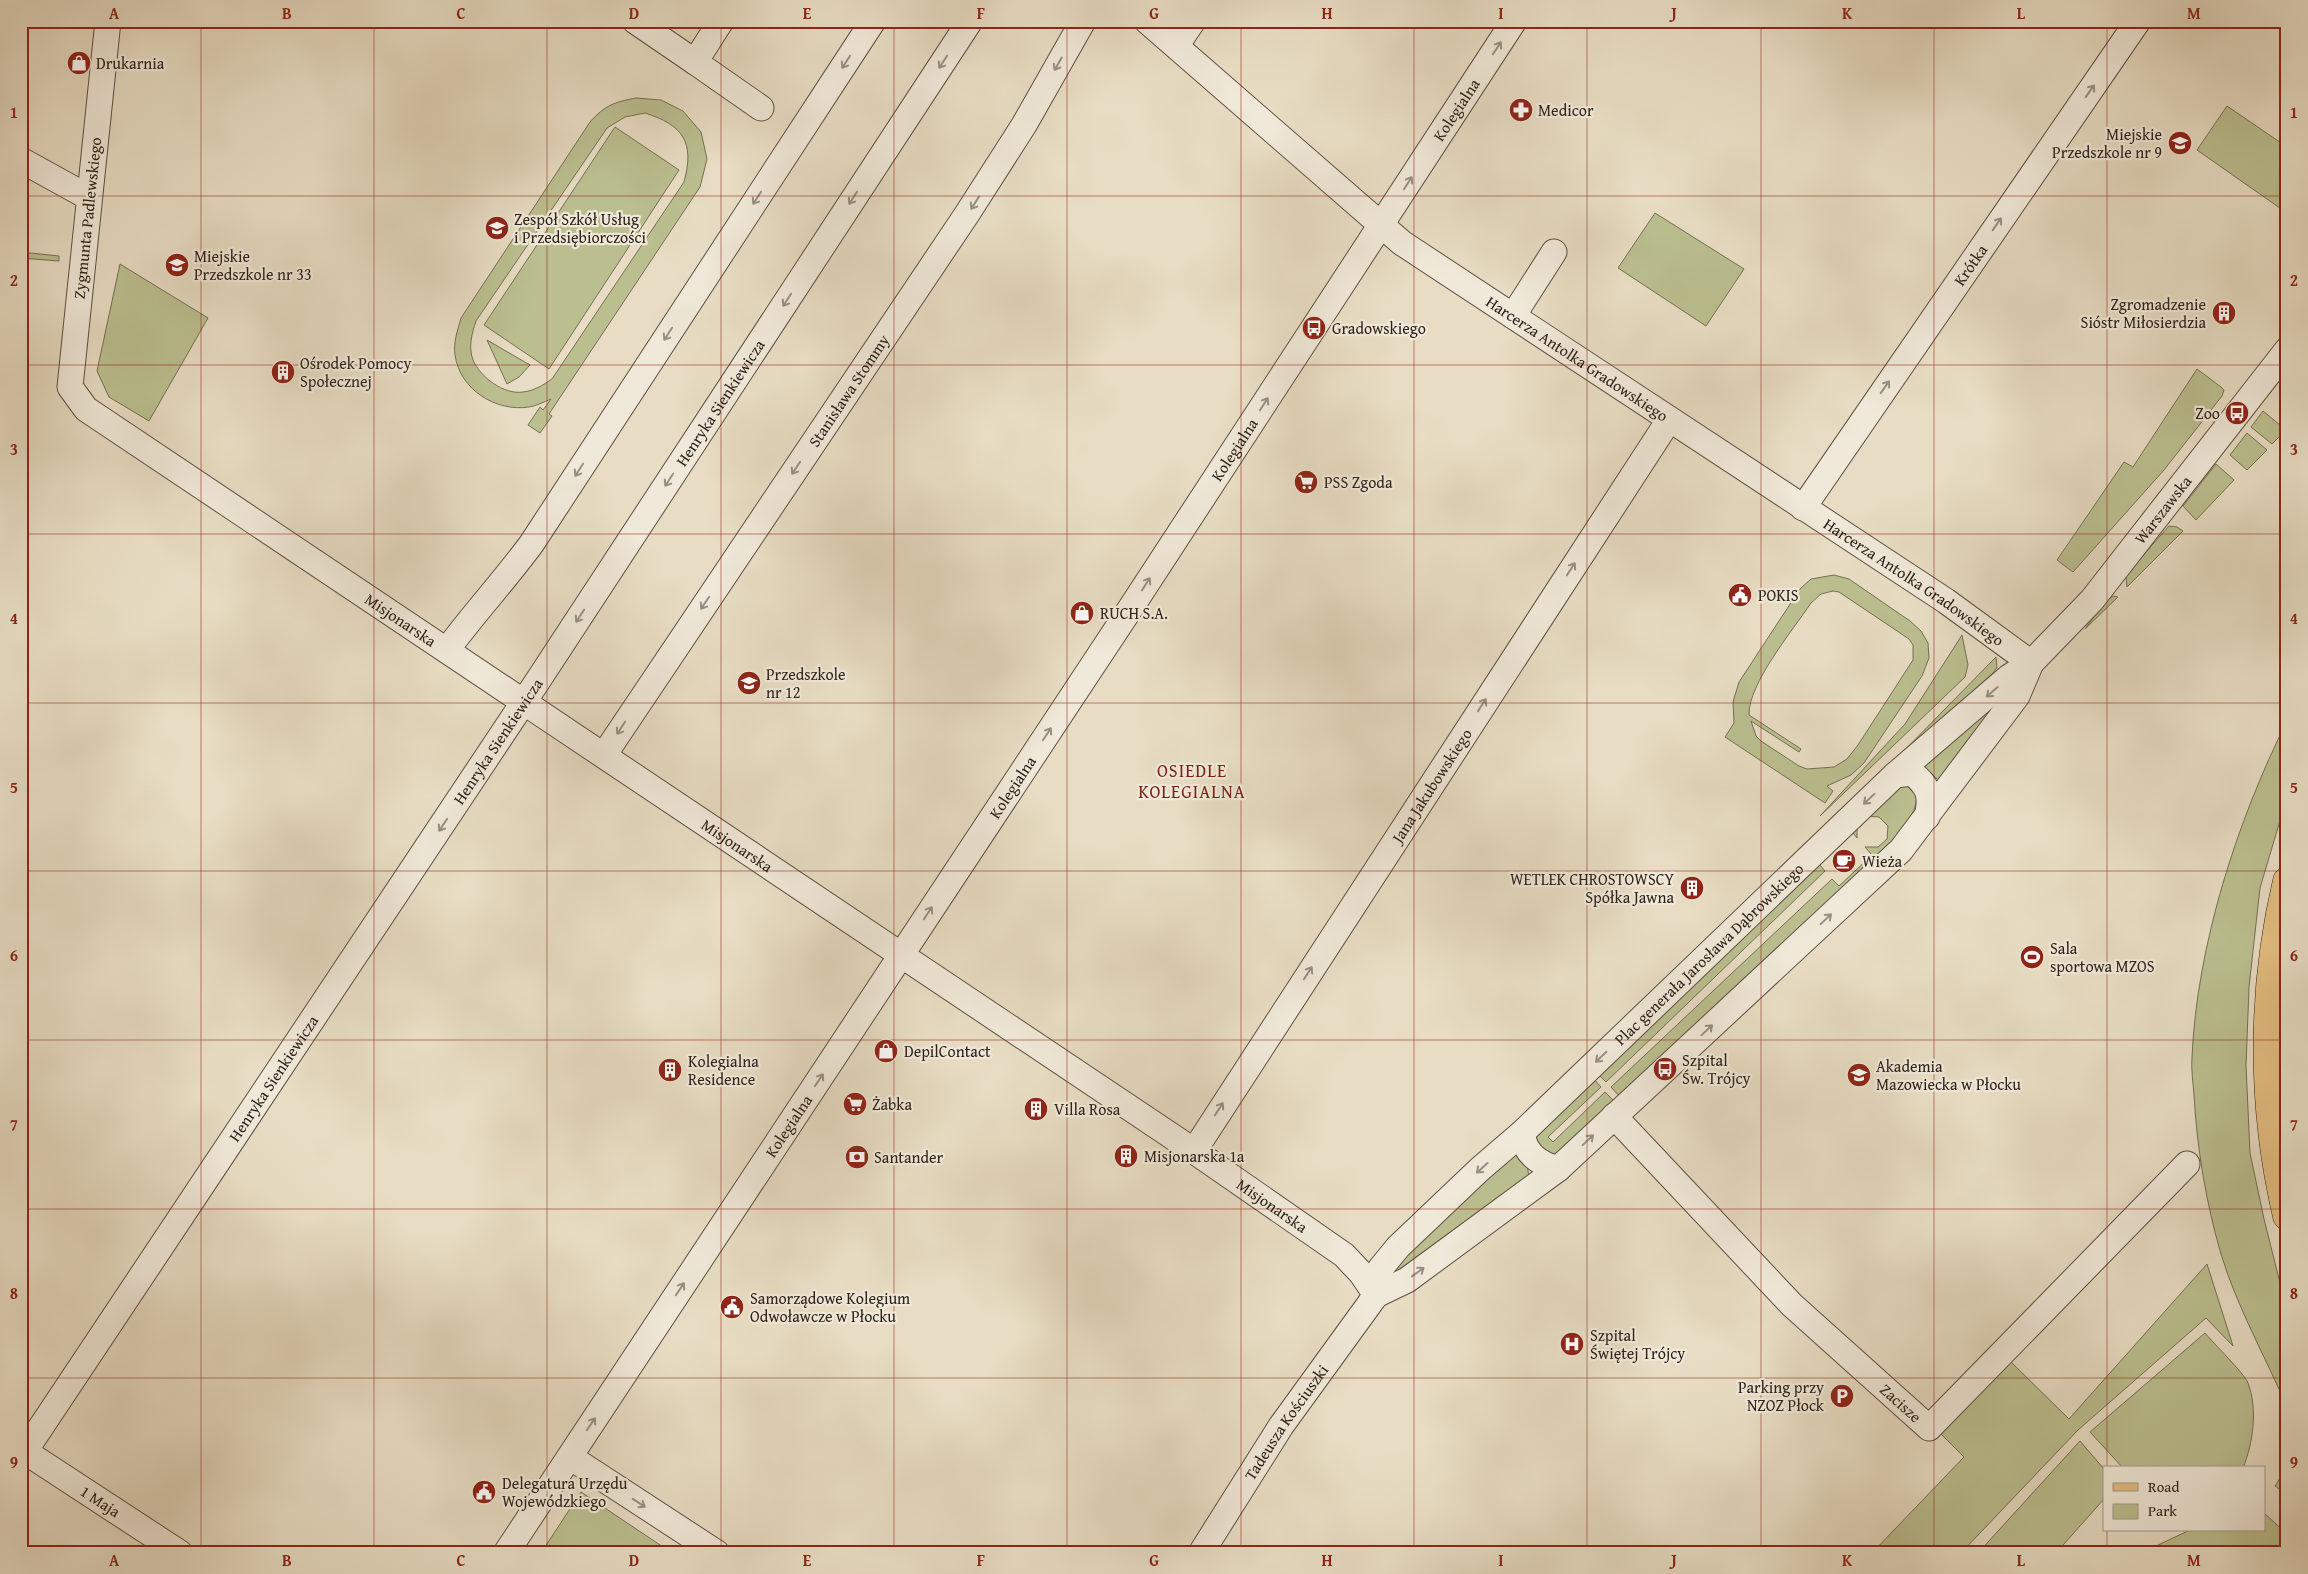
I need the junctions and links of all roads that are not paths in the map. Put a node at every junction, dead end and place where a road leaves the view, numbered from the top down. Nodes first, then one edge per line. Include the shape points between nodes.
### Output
1 (108, 21) edge
2 (635, 21) edge
3 (721, 21) edge
4 (873, 21) edge
5 (970, 21) edge
6 (1082, 21) edge
7 (1147, 21) edge
8 (1193, 21) edge
9 (1514, 21) edge
10 (2138, 21) edge
11 (1176, 46) junction
12 (695, 62) junction
13 (760, 108) dead end
14 (21, 160) edge
15 (88, 197) junction
16 (1381, 224) junction
17 (1554, 252) dead end
18 (1513, 316) junction
19 (2287, 350) edge
20 (86, 409) joint
21 (1669, 420) junction
22 (1803, 508) junction
23 (447, 650) junction
24 (2030, 663) junction
25 (524, 702) junction
26 (604, 755) junction
27 (1895, 775) junction
28 (1927, 817) junction
29 (2287, 881) edge
30 (901, 954) junction
31 (1614, 1116) junction
32 (1522, 1133) junction
33 (1194, 1151) junction
34 (2187, 1164) dead end
35 (1558, 1168) junction
36 (2287, 1216) edge
37 (1376, 1295) junction
38 (23, 1453) edge
39 (570, 1456) junction
40 (180, 1553) edge
41 (506, 1553) edge
42 (717, 1553) edge
43 (1201, 1553) edge

1 - 15 street, Zygmunta Padlewskiego
2 - 12 street
3 - 12 street
4 -> 23 street via 532,543
5 -> 25 street, Henryka Sienkiewicza
6 -> 26 street, Stanisława Stommy via 1024,125 967,214
7 - 11 street, Harcerza Antolka Gradowskiego
8 - 11 street
16 -> 9 street, Kolegialna
22 -> 10 street, Krótka
11 - 16 street, Harcerza Antolka Gradowskiego
12 - 13 street
14 - 15 street
15 - 20 street, Zygmunta Padlewskiego via 70,387
16 - 18 street, Harcerza Antolka Gradowskiego via 1402,243
30 -> 16 street, Kolegialna
17 - 18 street
18 - 21 street, Harcerza Antolka Gradowskiego
19 - 24 street, Warszawska via 2092,600
20 - 23 street, Misjonarska
21 - 22 street, Harcerza Antolka Gradowskiego
33 -> 21 street, Jana Jakubowskiego
22 - 24 street, Harcerza Antolka Gradowskiego via 1946,601
23 - 25 street, Misjonarska
24 -> 27 street, Plac generała Jarosława Dąbrowskiego via 2009,677
24 - 28 street via 2017,696
25 - 26 street, Misjonarska
25 -> 38 street, Henryka Sienkiewicza
26 - 30 street, Misjonarska
27 - 28 street via 1912,773 1923,781 1930,794
27 -> 32 street, Plac generała Jarosława Dąbrowskiego
31 -> 28 street via 1900,850
29 - 36 main road via 2272,967 2267,1053 2272,1130
30 - 33 street, Misjonarska
39 -> 30 street, Kolegialna
31 - 34 street, Zacisze via 1792,1305 1930,1428
35 -> 31 street
32 - 35 street via 1523,1140 1541,1164
32 -> 37 street, Plac generała Jarosława Dąbrowskiego via 1398,1247 1380,1269
33 - 37 street, Misjonarska via 1344,1254
37 -> 35 street via 1408,1280
37 - 43 street, Tadeusza Kościuszki via 1281,1426
38 - 40 street, 1 Maja
39 - 41 street, Kolegialna
39 -> 42 street

